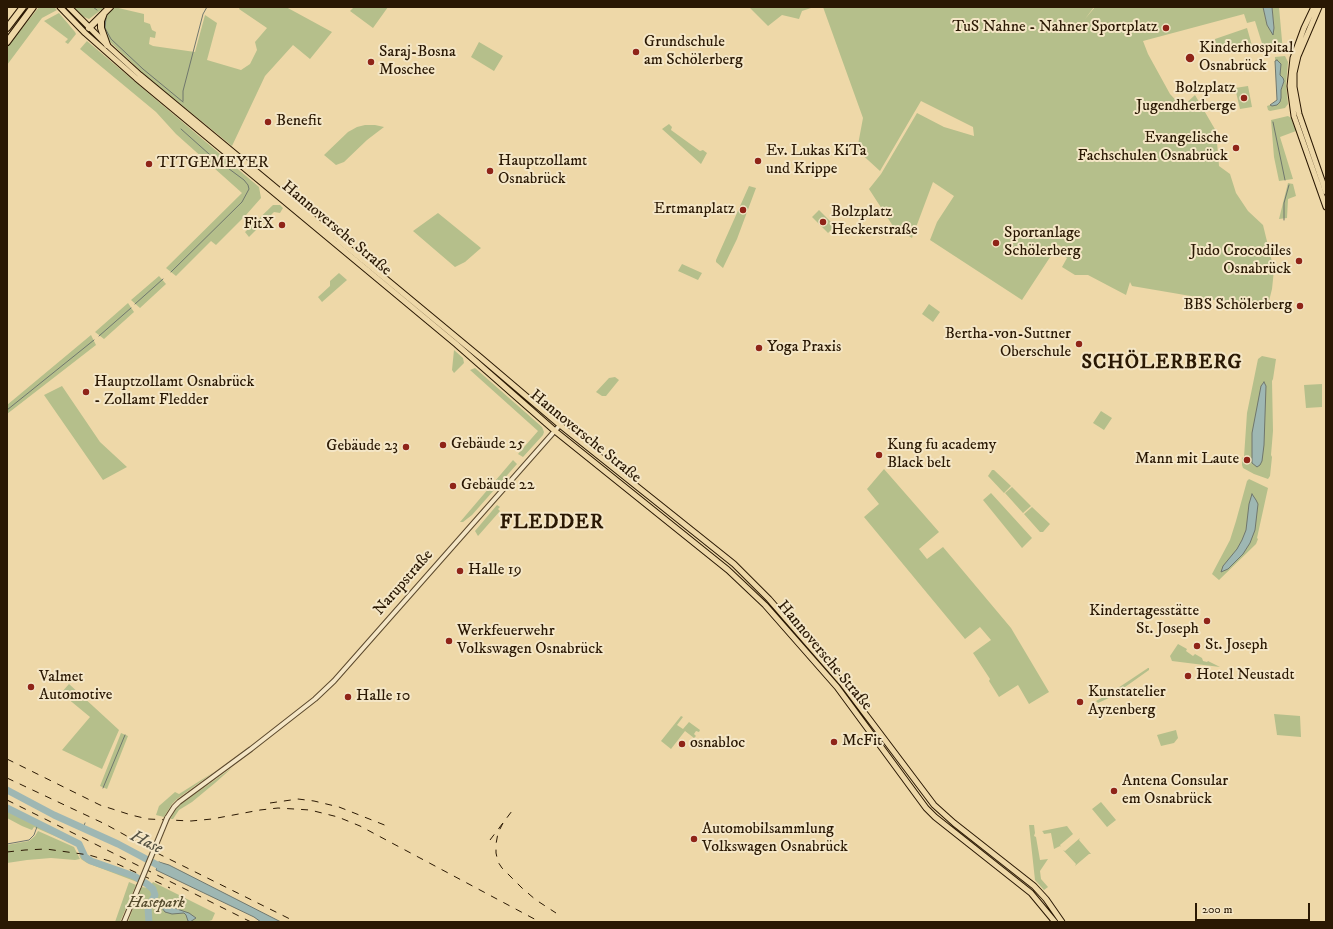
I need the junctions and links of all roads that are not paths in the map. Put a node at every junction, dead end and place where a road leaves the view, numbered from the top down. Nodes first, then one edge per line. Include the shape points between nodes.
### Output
1 (22, 7) edge
2 (33, 7) edge
3 (60, 7) edge
4 (69, 7) edge
5 (110, 7) edge
6 (1314, 7) edge
7 (1319, 7) edge
8 (104, 13) junction
9 (7, 22) edge
10 (7, 28) edge
11 (87, 30) junction
12 (7, 42) edge
13 (107, 45) junction
14 (1326, 192) edge
15 (1326, 207) edge
16 (560, 426) junction
17 (555, 431) junction
18 (124, 922) edge
19 (1055, 922) edge
20 (1062, 922) edge

1 - 9 highway
1 - 10 highway
2 - 12 highway
3 - 11 main road, Hannoversche Straße
4 - 11 main road, Hannoversche Straße
5 - 8 highway
6 - 15 main road via 1293,58 1290,92 1294,116
7 - 14 main road via 1298,56 1294,87 1299,114
8 - 11 highway
8 - 13 highway via 101,28
11 - 13 main road, Hannoversche Straße
11 - 17 main road, Hannoversche Straße via 136,78 467,354
13 - 16 main road, Hannoversche Straße
16 - 17 street, Narupstraße
16 - 20 main road, Hannoversche Straße via 729,561 755,585 842,683 934,805 1034,886
17 - 18 street, Narupstraße, bridge via 334,681 315,699 174,807 167,818
17 - 19 main road, Hannoversche Straße via 751,591 837,688 926,808 1030,894

